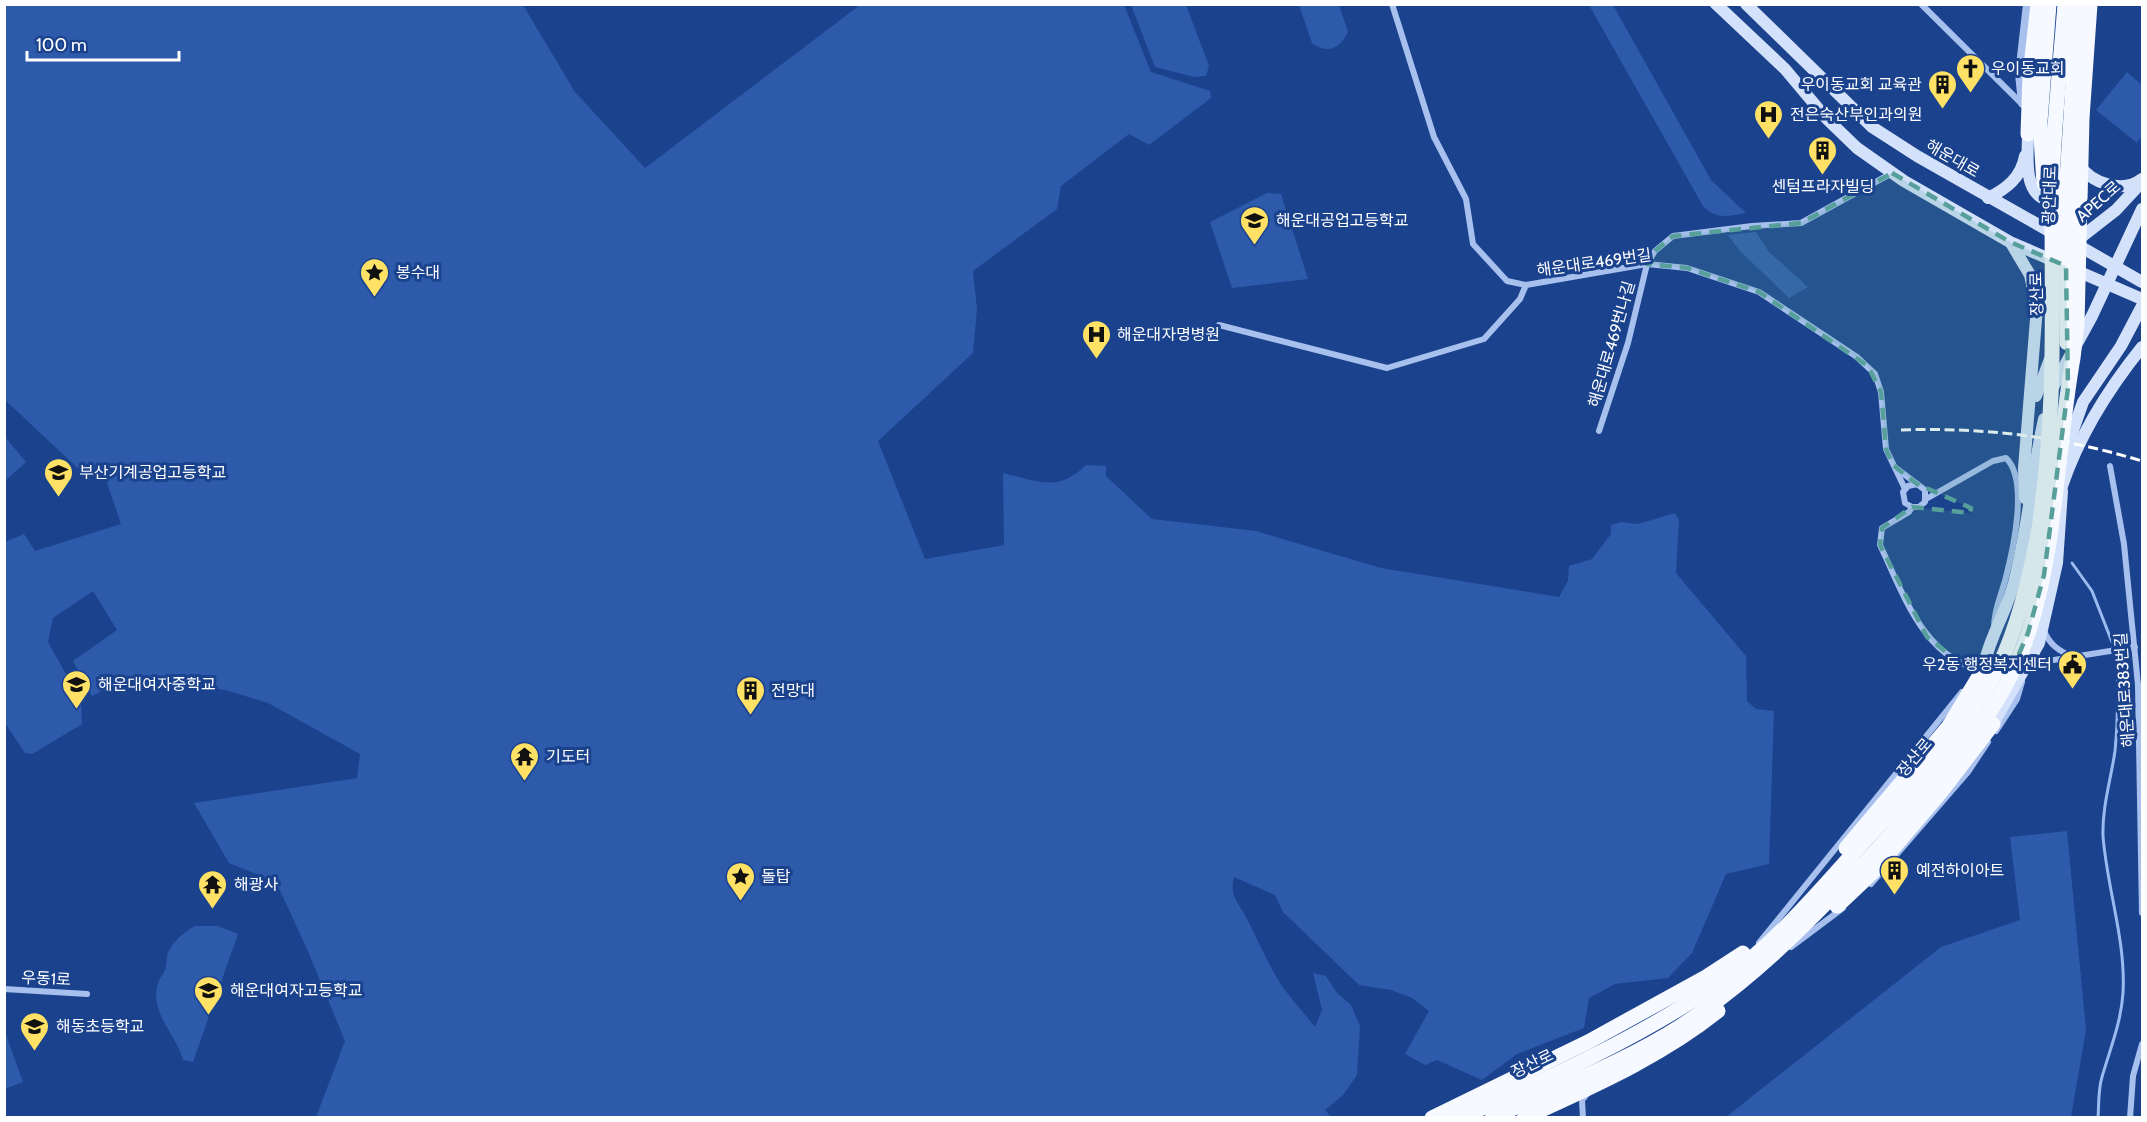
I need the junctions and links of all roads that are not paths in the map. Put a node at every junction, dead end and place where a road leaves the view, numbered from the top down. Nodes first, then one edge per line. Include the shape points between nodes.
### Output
1 (1392, 4) edge
2 (1716, 4) edge
3 (1746, 4) edge
4 (1921, 4) edge
5 (2028, 4) edge
6 (2038, 4) edge
7 (2049, 4) edge
8 (2090, 4) edge
9 (2073, 5) edge
10 (2081, 30) joint
11 (2079, 101) junction
12 (2024, 108) junction
13 (2028, 134) junction
14 (2077, 160) junction
15 (1892, 173) junction
16 (2142, 180) edge
17 (1988, 198) junction
18 (2052, 206) junction
19 (2142, 209) edge
20 (2010, 242) junction
21 (2074, 243) junction
22 (1647, 264) junction
23 (2114, 265) junction
24 (2142, 282) edge
25 (2106, 283) junction
26 (1526, 285) junction
27 (2099, 298) junction
28 (2142, 298) edge
29 (2142, 306) edge
30 (1220, 325) dead end
31 (2142, 347) edge
32 (2068, 388) junction
33 (2029, 416) junction
34 (1599, 431) dead end
35 (2110, 466) dead end
36 (1896, 468) junction
37 (1917, 484) junction
38 (2062, 486) junction
39 (1905, 489) junction
40 (1926, 499) junction
41 (1912, 507) junction
42 (2022, 540) junction
43 (2043, 628) junction
44 (1993, 636) junction
45 (2135, 647) junction
46 (2073, 657) junction
47 (2028, 664) junction
48 (1983, 670) junction
49 (1992, 724) joint
50 (2142, 913) edge
51 (1751, 953) junction
52 (1762, 965) junction
53 (4, 989) edge
54 (87, 994) dead end
55 (2142, 1044) edge
56 (1432, 1118) edge
57 (1445, 1118) edge
58 (1460, 1118) edge
59 (1492, 1118) edge
60 (1524, 1118) edge
61 (1583, 1118) edge
62 (2130, 1118) edge

1 - 26 street, 해운대로469번길 via 1434,136 1466,199 1473,244 1508,281
2 - 15 main road via 1785,69 1857,148
3 - 17 main road, 해운대로 via 1872,127
4 - 12 street
5 - 12 street via 2020,74
6 - 13 highway
7 - 18 highway, bridge via 2040,122 2044,185
8 - 32 highway, bridge via 2082,118 2078,324
9 - 10 highway
9 - 11 main road via 2067,111 2074,110
9 - 18 highway, 광안대로, bridge
9 - 32 highway, 광안대로, bridge via 2066,196
10 - 11 main road
11 - 14 main road
12 - 13 street
13 - 14 main road via 2028,169 2037,195 2052,199 2059,195
13 - 17 main road via 2024,162 2016,177 2005,190
14 - 16 main road via 2084,172 2104,183 2131,185
14 - 21 main road
15 - 20 main road
15 - 22 street via 1802,223 1673,236 1654,251
16 - 21 main road, APEC로 via 2116,210
17 - 21 main road, 해운대로
18 - 58 highway, 장산로, bridge via 2054,368 2039,527 2015,625 1999,666 1980,699 1954,738 1912,788 1794,920 1753,956 1685,1006
19 - 23 main road
20 - 25 main road
20 - 33 main road via 2030,275 2037,307
21 - 23 main road, 해운대로
22 - 26 street, 해운대로469번길
22 - 34 street, 해운대로469번나길 via 1628,343
22 - 36 street, 해운대로469번길 via 1687,268 1759,292 1868,366 1878,380 1886,449
23 - 24 main road, 해운대로
23 - 25 main road
25 - 27 main road
25 - 28 main road
26 - 30 street via 1520,299 1484,339 1388,368
27 - 33 main road via 2087,307 2059,344 2046,367
27 - 42 main road via 2054,384
29 - 38 main road via 2121,346 2083,402 2065,456
31 - 38 main road via 2088,427
32 - 59 highway, 장산로, bridge via 2044,575 2028,633 1998,699 1963,749 1844,885 1779,949 1730,990 1680,1027
33 - 42 main road
35 - 45 street, 해운대로383번길 via 2124,544
36 - 37 street
36 - 39 street, 해운대로469번길
37 - 39 street
37 - 40 street via 1925,490
38 - 43 main road via 2061,536
39 - 41 street, 해운대로469번길 via 1903,500
40 - 41 street via 1919,507
40 - 44 street via 1993,461 2006,458 2011,462 2018,505 2006,578 1994,612
41 - 48 street via 1882,528 1880,545 1927,637 1943,654 1967,668
42 - 44 main road via 2013,584
43 - 46 street via 2048,641
43 - 47 main road
44 - 48 main road
45 - 46 street
45 - 50 street, 해운대로383번길 via 2141,728
46 - 47 street
47 - 48 street
47 - 49 main road
47 - 52 street via 2017,699 1968,772 1885,869 1818,928
48 - 51 street
48 - 56 highway, bridge via 1949,726 1846,848 1789,912 1744,952 1588,1042
49 - 60 highway, bridge via 1941,792 1872,872 1779,962 1697,1028 1632,1068
51 - 52 street
51 - 57 street via 1679,1000
52 - 61 street via 1696,1023 1602,1076 1582,1100
53 - 54 street, 우동1로
55 - 62 street via 2133,1076

